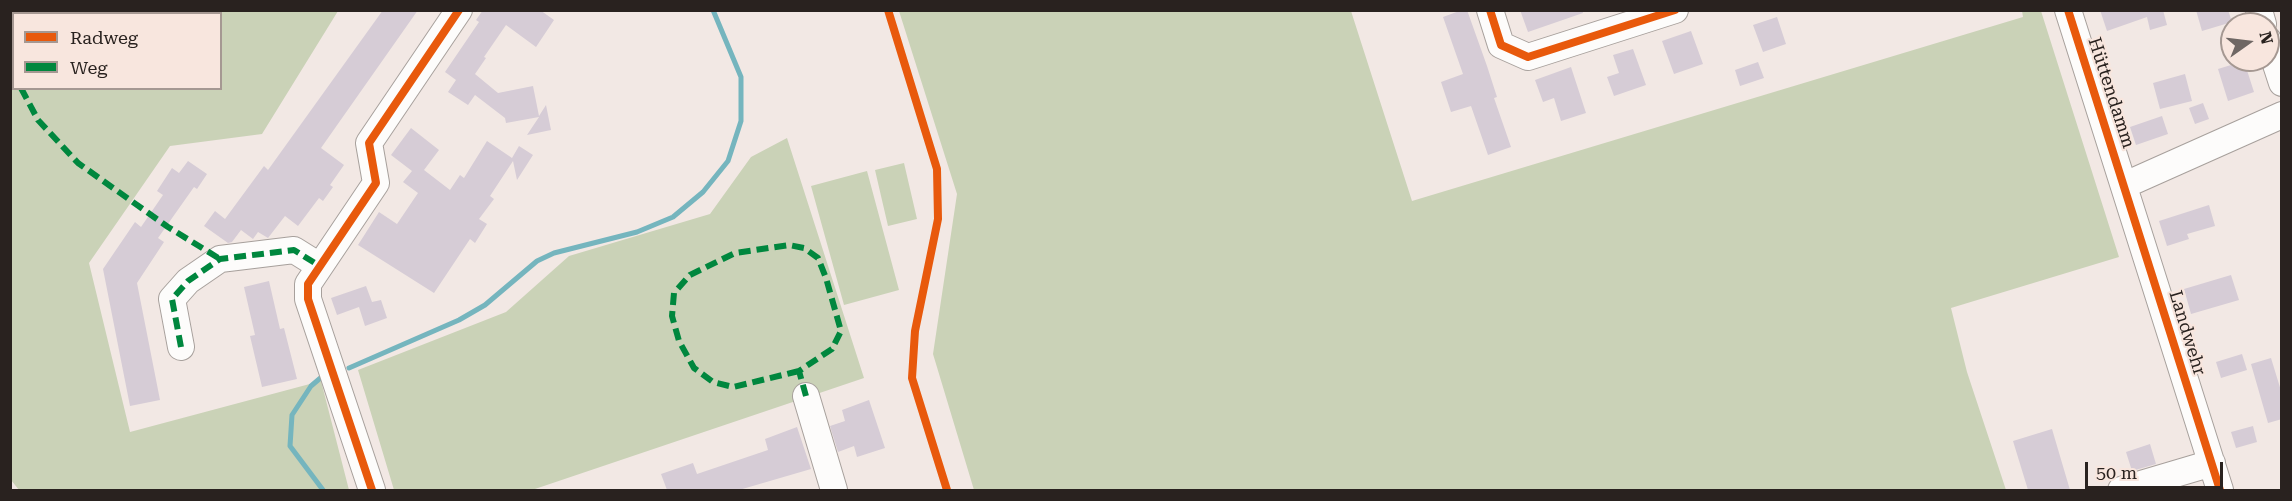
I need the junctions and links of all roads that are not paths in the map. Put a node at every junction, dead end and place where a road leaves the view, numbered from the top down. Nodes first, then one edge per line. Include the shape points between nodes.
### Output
1 (459, 10) edge
2 (1490, 10) edge
3 (1675, 10) edge
4 (2068, 10) edge
5 (2282, 115) edge
6 (2125, 185) junction
7 (318, 265) junction
8 (181, 347) dead end
9 (806, 396) dead end
10 (2212, 463) junction
11 (372, 490) edge
12 (834, 490) edge
13 (2121, 490) edge
14 (2220, 490) edge

1 - 7 street via 369,143 376,183
2 - 3 street via 1501,45 1528,57
4 - 6 street, Hüttendamm
5 - 6 street
6 - 10 street, Landwehr
7 - 8 street via 294,250 213,255 172,299
7 - 11 street via 308,284 308,299
9 - 12 street
10 - 13 street
10 - 14 street, Landwehr

